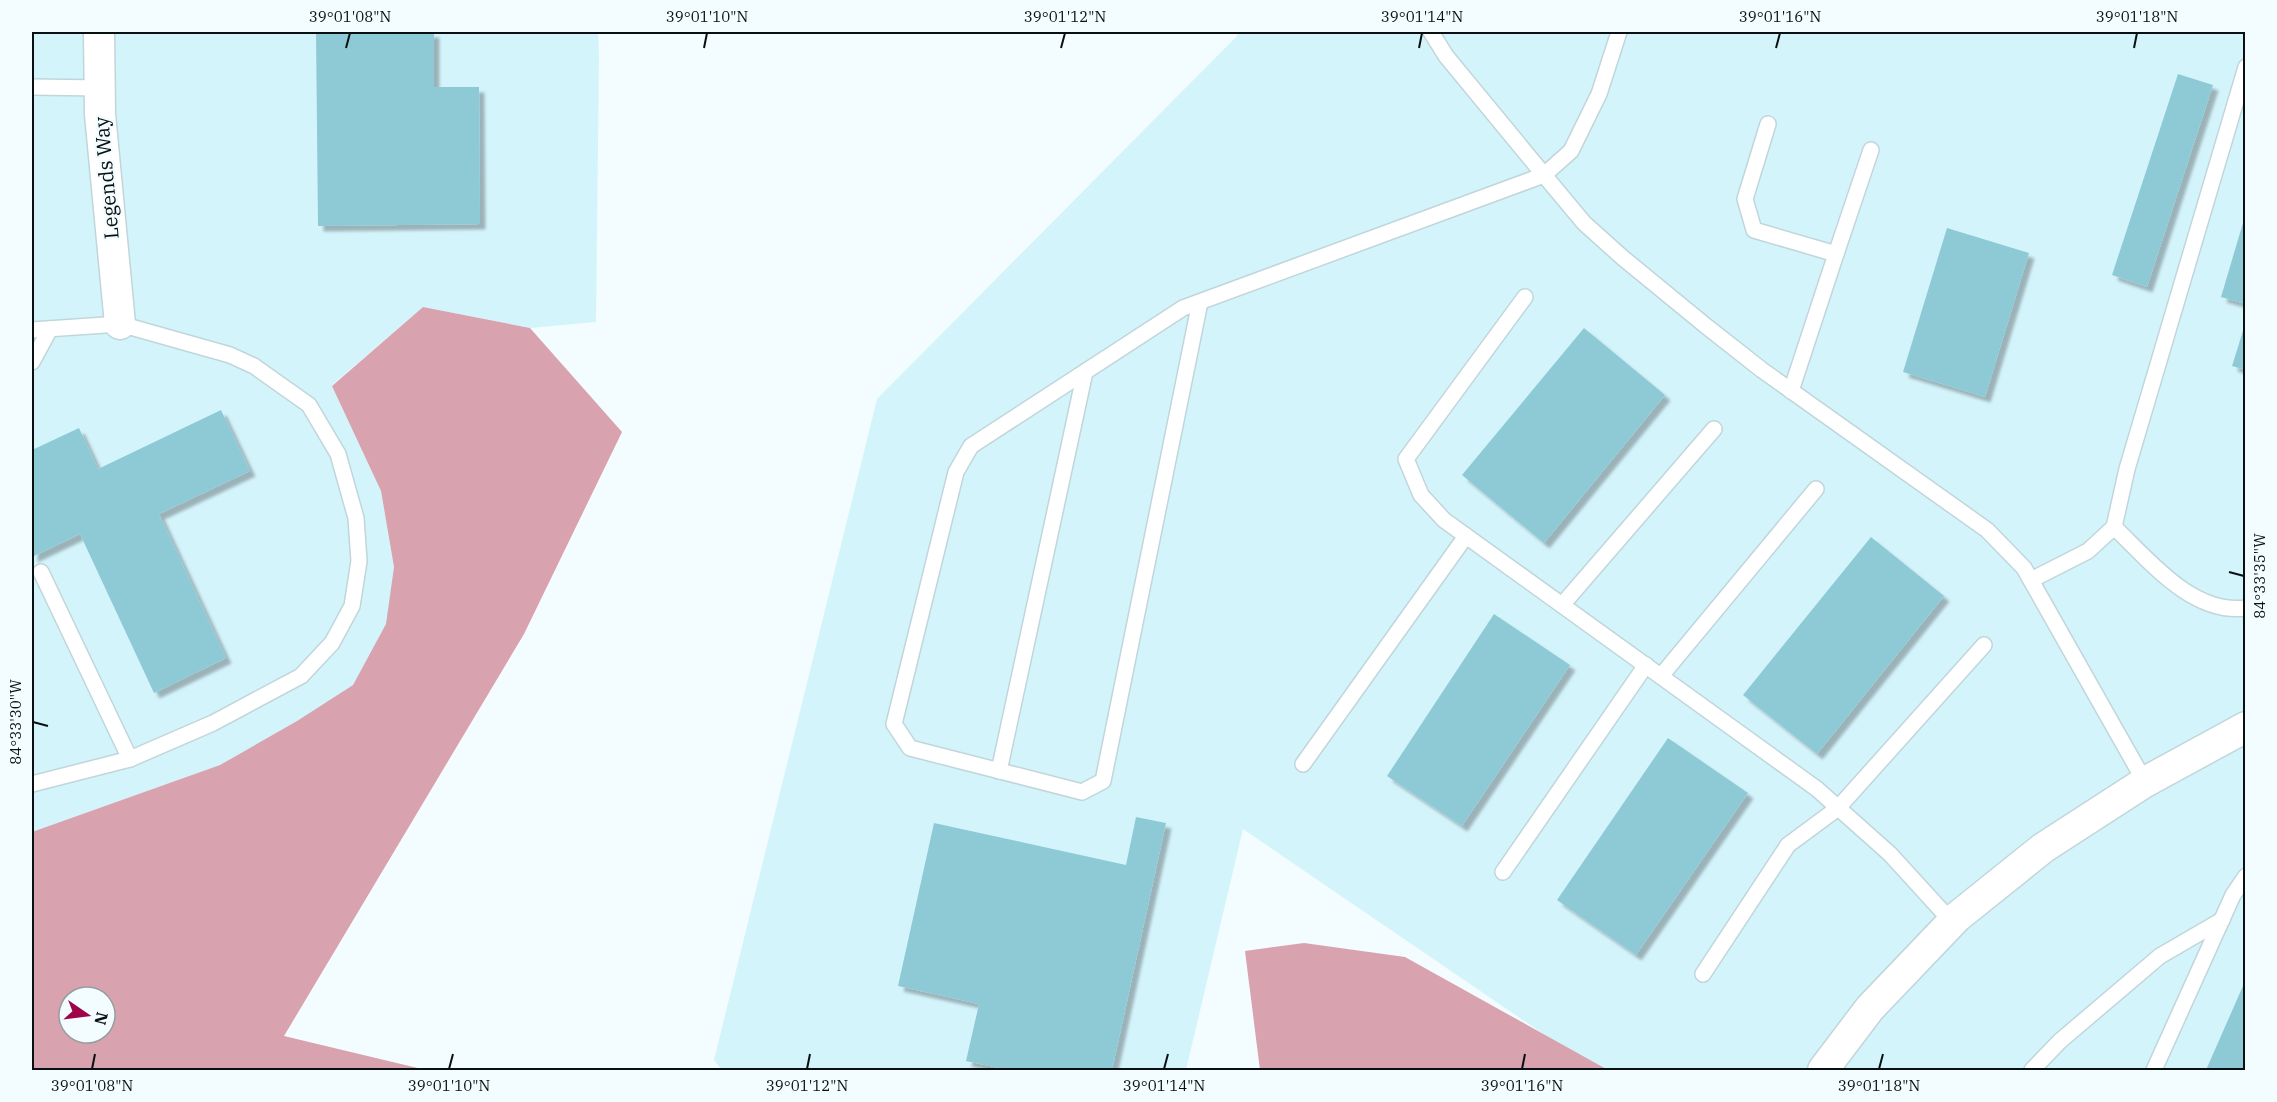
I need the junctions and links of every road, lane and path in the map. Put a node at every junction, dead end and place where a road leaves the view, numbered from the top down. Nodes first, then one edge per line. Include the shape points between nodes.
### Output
1 (99, 32) edge
2 (1431, 32) edge
3 (1619, 32) edge
4 (2246, 67) edge
5 (32, 87) edge
6 (99, 88) junction
7 (1767, 124) dead end
8 (1871, 150) dead end
9 (1544, 175) junction
10 (1836, 254) junction
11 (1525, 297) dead end
12 (1200, 302) junction
13 (120, 324) junction
14 (50, 329) junction
15 (32, 330) edge
16 (32, 362) edge
17 (1084, 372) junction
18 (1791, 391) junction
19 (1714, 429) dead end
20 (1816, 489) dead end
21 (2114, 527) junction
22 (1466, 536) junction
23 (41, 572) dead end
24 (2031, 580) junction
25 (1562, 605) junction
26 (2246, 608) edge
27 (1984, 645) dead end
28 (1646, 665) junction
29 (1661, 676) junction
30 (2245, 729) edge
31 (130, 759) junction
32 (1304, 764) dead end
33 (999, 771) junction
34 (2145, 782) junction
35 (32, 784) edge
36 (1838, 808) junction
37 (1503, 872) dead end
38 (2246, 876) edge
39 (2222, 920) junction
40 (1952, 922) junction
41 (1703, 974) dead end
42 (1823, 1071) edge
43 (2032, 1071) edge
44 (2154, 1071) edge

1 - 6 street, Legends Way
2 - 9 lane via 1446,56
3 - 9 lane via 1599,94 1571,151
4 - 21 lane via 2127,469
5 - 6 lane
6 - 13 street, Legends Way
7 - 10 lane via 1745,199 1754,230
8 - 10 lane
9 - 12 lane
9 - 18 lane via 1584,223 1623,258
10 - 18 lane
11 - 22 lane via 1406,459 1421,495
12 - 17 lane via 1183,308
12 - 33 lane via 1103,781 1082,792
13 - 14 lane
13 - 31 lane via 238,358 309,405 338,454 356,518 359,561 352,606 332,643 301,676 213,723
14 - 15 lane
14 - 16 lane
17 - 33 lane
17 - 33 lane via 971,446 956,472 894,724 910,748
18 - 24 lane via 1988,530
19 - 25 lane
20 - 29 lane
21 - 24 lane via 2088,551
21 - 26 lane via 2192,596 2212,605
22 - 25 lane
22 - 32 lane
23 - 31 lane
24 - 34 lane
25 - 28 lane
27 - 36 lane
28 - 29 lane
28 - 37 lane
29 - 36 lane
30 - 34 street
31 - 35 lane
34 - 40 street via 2043,848
36 - 40 lane via 1890,854
36 - 41 lane via 1788,845
38 - 39 lane
39 - 43 lane via 2160,956 2060,1041
39 - 44 lane
40 - 42 street via 1870,1008

